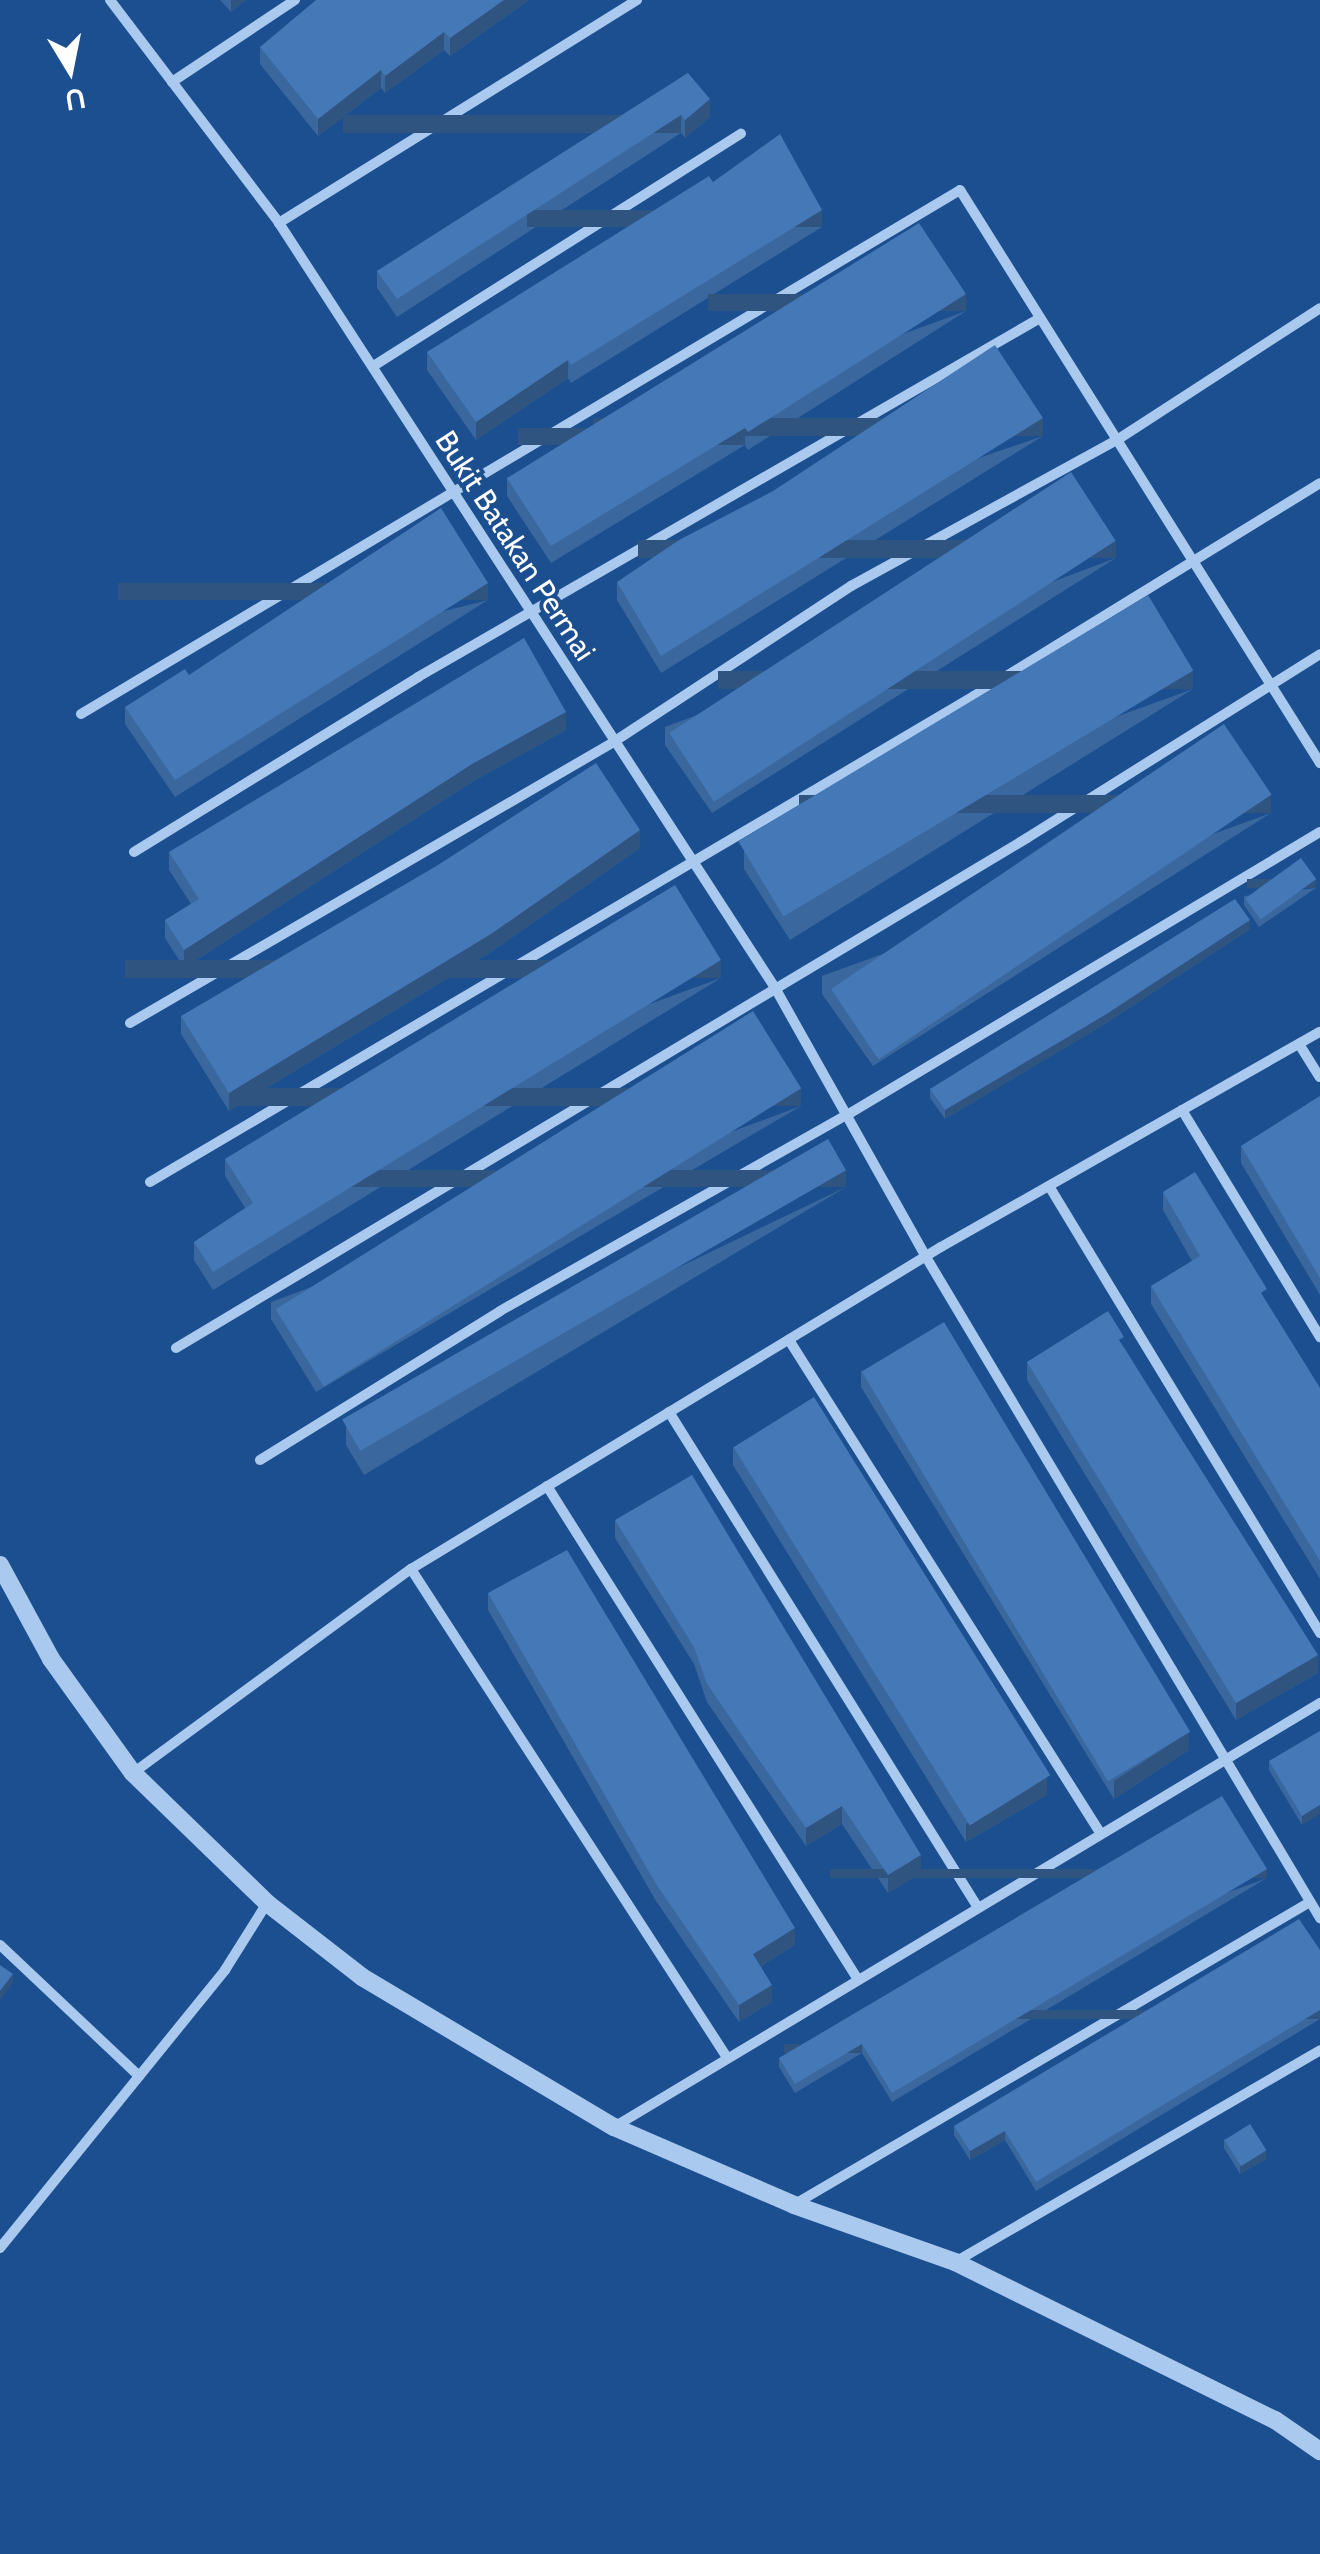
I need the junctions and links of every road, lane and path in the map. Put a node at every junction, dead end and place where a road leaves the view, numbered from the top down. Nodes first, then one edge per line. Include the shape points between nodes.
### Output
1 (110, 0) edge
2 (295, 0) edge
3 (637, 0) edge
4 (172, 82) junction
5 (741, 134) dead end
6 (280, 223) junction
7 (1320, 308) edge
8 (1040, 318) junction
9 (375, 365) junction
10 (1117, 440) junction
11 (1320, 483) edge
12 (449, 493) junction
13 (1195, 558) junction
14 (530, 617) junction
15 (1320, 654) edge
16 (1271, 684) junction
17 (81, 714) dead end
18 (612, 742) junction
19 (1320, 764) edge
20 (1320, 832) edge
21 (134, 852) dead end
22 (688, 860) junction
23 (774, 986) junction
24 (130, 1024) dead end
25 (1320, 1032) edge
26 (1300, 1044) junction
27 (1320, 1077) edge
28 (1182, 1110) junction
29 (848, 1115) junction
30 (150, 1182) dead end
31 (1049, 1186) junction
32 (926, 1256) junction
33 (1320, 1338) edge
34 (789, 1340) junction
35 (176, 1348) dead end
36 (669, 1412) junction
37 (260, 1460) dead end
38 (548, 1486) junction
39 (0, 1565) edge
40 (411, 1569) junction
41 (1320, 1633) edge
42 (1320, 1703) edge
43 (1224, 1757) junction
44 (134, 1772) junction
45 (1099, 1832) junction
46 (1310, 1902) junction
47 (267, 1903) junction
48 (977, 1906) junction
49 (1320, 1918) edge
50 (0, 1945) edge
51 (857, 1978) junction
52 (1320, 2050) edge
53 (726, 2056) junction
54 (139, 2076) junction
55 (614, 2126) junction
56 (794, 2205) junction
57 (0, 2248) edge
58 (955, 2262) junction
59 (1320, 2451) edge

1 - 4 street, Bukit Batakan Permai
2 - 4 street
3 - 6 street
4 - 6 street, Bukit Batakan Permai
5 - 9 street
6 - 9 street, Bukit Batakan Permai
7 - 10 street
8 - 10 street
8 - 12 street via 960,190
8 - 14 street
9 - 12 street, Bukit Batakan Permai
10 - 13 street
10 - 18 street via 851,586
11 - 13 street
12 - 14 street, Bukit Batakan Permai
12 - 17 street
13 - 16 street
13 - 22 street
14 - 18 street, Bukit Batakan Permai
14 - 21 street via 418,676
15 - 16 street
16 - 19 street
16 - 23 street
18 - 22 street, Bukit Batakan Permai
18 - 24 street
20 - 29 street
22 - 23 street, Bukit Batakan Permai
22 - 30 street
23 - 29 street, Bukit Batakan Permai
23 - 35 street
25 - 26 street
26 - 27 street
26 - 28 street
28 - 31 street
28 - 33 street
29 - 32 street, Bukit Batakan Permai
29 - 37 street via 500,1311
31 - 32 street
31 - 41 street
32 - 34 street
32 - 43 street, Bukit Batakan Permai
34 - 36 street
34 - 45 street
36 - 38 street
36 - 48 street
38 - 40 street
38 - 51 street
39 - 44 street via 51,1658
40 - 44 street
40 - 53 street
42 - 43 street
43 - 45 street
43 - 46 street, Bukit Batakan Permai
44 - 47 street
45 - 48 street
46 - 49 street, Bukit Batakan Permai
46 - 56 street
47 - 54 street via 225,1970
47 - 55 street via 362,1977
48 - 51 street
50 - 54 street
51 - 53 street
52 - 58 street
53 - 55 street
54 - 57 street
55 - 56 street
56 - 58 street
58 - 59 street via 1274,2420

